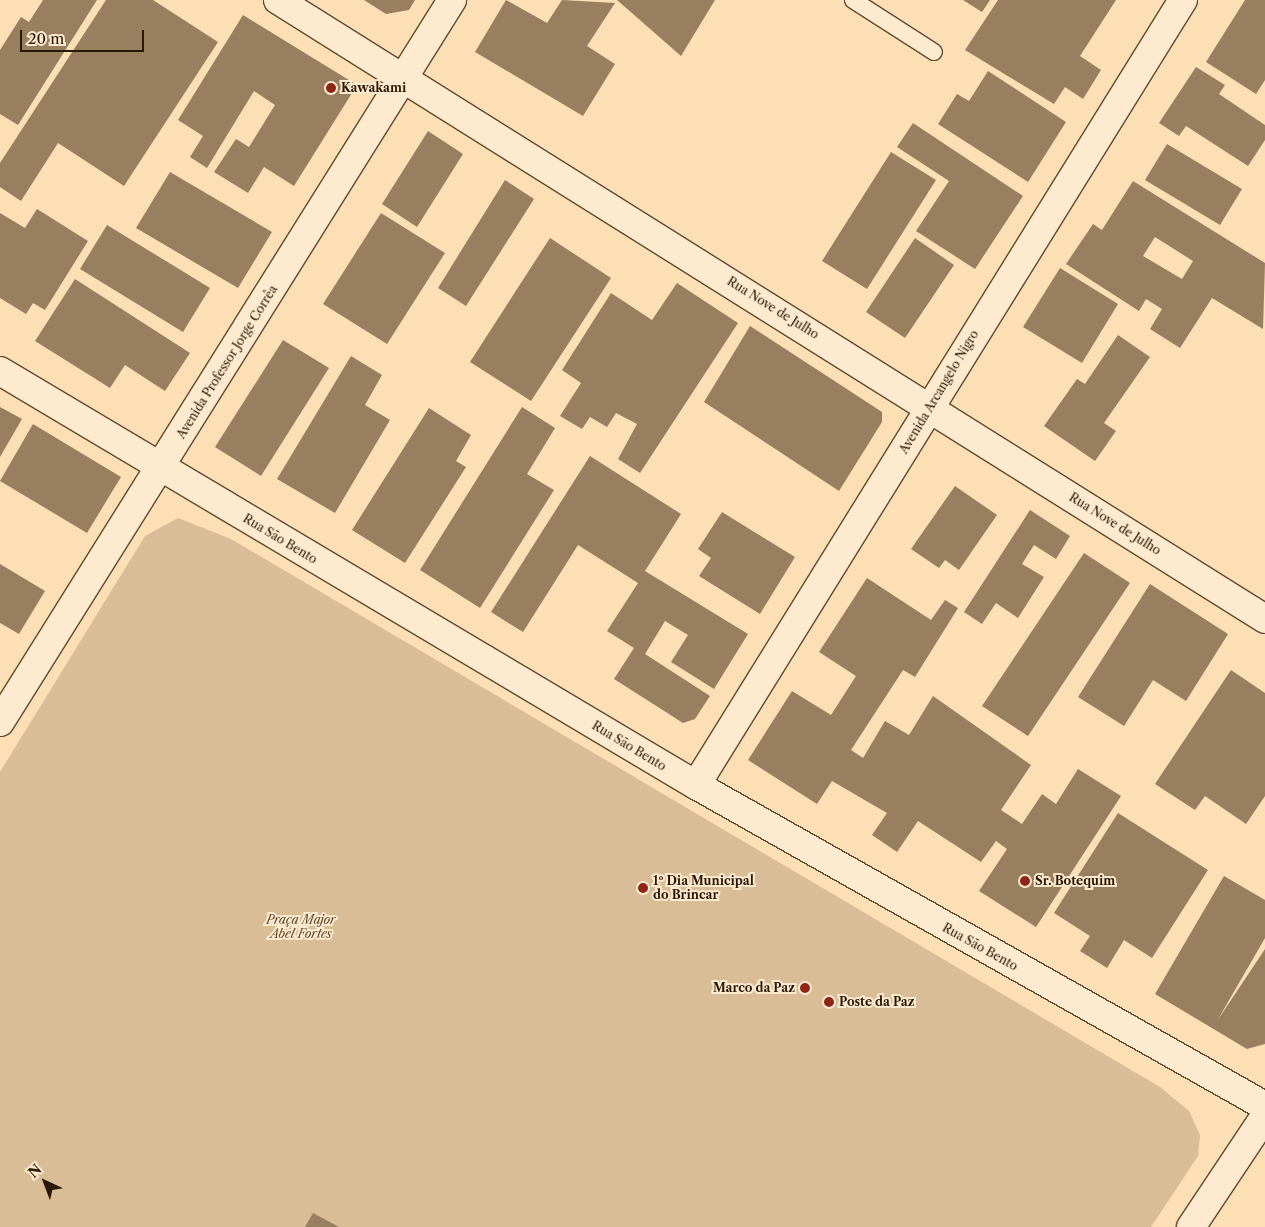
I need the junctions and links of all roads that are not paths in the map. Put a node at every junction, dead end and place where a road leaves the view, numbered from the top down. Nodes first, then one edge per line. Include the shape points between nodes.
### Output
1 (278, 0) edge
2 (452, 0) edge
3 (853, 0) edge
4 (1183, 0) edge
5 (934, 52) dead end
6 (402, 77) junction
7 (0, 371) edge
8 (930, 406) junction
9 (161, 468) junction
10 (1265, 619) edge
11 (0, 722) edge
12 (696, 785) junction
13 (1265, 1106) edge
14 (1265, 1116) edge
15 (1191, 1227) edge

1 - 6 street, Rua Nove de Julho
2 - 6 street, Avenida Professor Jorge Corrêa
3 - 5 lane
4 - 8 street, Avenida Arcangelo Nigro
6 - 8 street, Rua Nove de Julho
6 - 9 street, Avenida Professor Jorge Corrêa
7 - 9 street, Rua São Bento
8 - 10 street, Rua Nove de Julho
8 - 12 street, Avenida Arcangelo Nigro
9 - 11 street, Avenida Professor Jorge Corrêa
9 - 12 street, Rua São Bento
12 - 13 street, Rua São Bento
14 - 15 street

